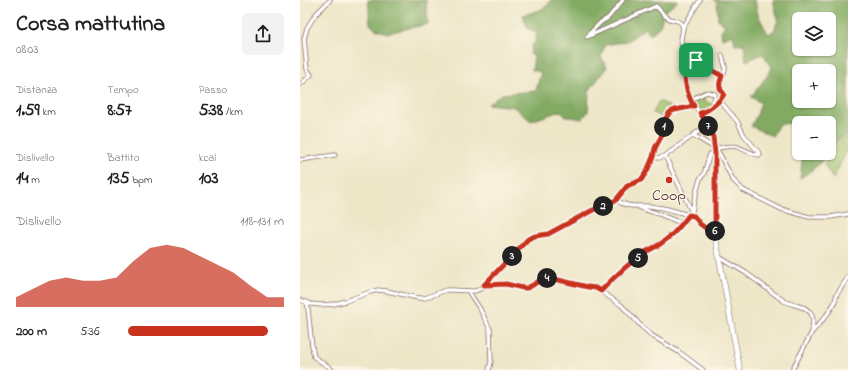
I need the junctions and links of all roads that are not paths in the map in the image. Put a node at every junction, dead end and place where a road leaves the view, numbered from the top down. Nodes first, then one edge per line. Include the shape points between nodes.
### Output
1 (330, 0) edge
2 (623, 0) edge
3 (700, 0) edge
4 (683, 28) junction
5 (722, 55) dead end
6 (683, 56) junction
7 (722, 76) junction
8 (300, 85) edge
9 (690, 100) junction
10 (720, 101) junction
11 (713, 105) junction
12 (694, 106) junction
13 (700, 113) junction
14 (707, 124) junction
15 (694, 135) junction
16 (715, 149) junction
17 (335, 156) dead end
18 (665, 156) junction
19 (653, 157) junction
20 (300, 160) edge
21 (616, 200) junction
22 (637, 207) junction
23 (690, 214) junction
24 (848, 214) edge
25 (684, 222) junction
26 (715, 235) junction
27 (719, 257) junction
28 (848, 277) edge
29 (484, 285) junction
30 (468, 291) junction
31 (601, 291) junction
32 (300, 300) edge
33 (307, 302) junction
34 (813, 320) junction
35 (821, 321) junction
36 (812, 332) junction
37 (332, 370) edge
38 (489, 370) edge
39 (703, 370) edge
40 (740, 370) edge
41 (792, 370) edge

1 - 8 street via 306,28 304,39 307,69 311,75
2 - 4 street via 587,37 656,6 665,16 681,23
3 - 4 street
4 - 6 street
5 - 7 street via 725,69
6 - 7 street via 701,60 702,64
6 - 9 street via 684,80
7 - 10 street via 719,87 724,94
9 - 11 street via 707,92 715,94
9 - 12 street
10 - 11 street
10 - 16 street via 760,154 754,155 733,146
11 - 13 street via 706,112
12 - 13 street
12 - 19 street via 670,112
13 - 14 street
14 - 15 street
14 - 16 street
15 - 16 street
15 - 18 street
16 - 23 street via 710,154 700,179
16 - 24 street via 733,180 743,190 781,209 808,217
16 - 26 street
17 - 20 street
18 - 19 street
18 - 23 street via 690,208
19 - 21 street via 641,180 627,186
21 - 22 street
21 - 29 street via 548,234 528,239
22 - 23 street via 655,206
22 - 25 street
23 - 25 street
23 - 26 street
25 - 31 street via 664,241 632,262
26 - 27 street
27 - 34 street via 784,301 805,308 811,313
27 - 40 street
28 - 35 street via 834,304
29 - 30 street via 475,291
29 - 31 street via 506,284 527,288 545,278
30 - 33 street via 446,290 418,298 378,290 334,304
30 - 38 street via 490,329
31 - 39 street via 629,312 651,335
32 - 33 street
33 - 37 street via 314,357
34 - 35 street
34 - 36 street
35 - 36 street
36 - 41 street

